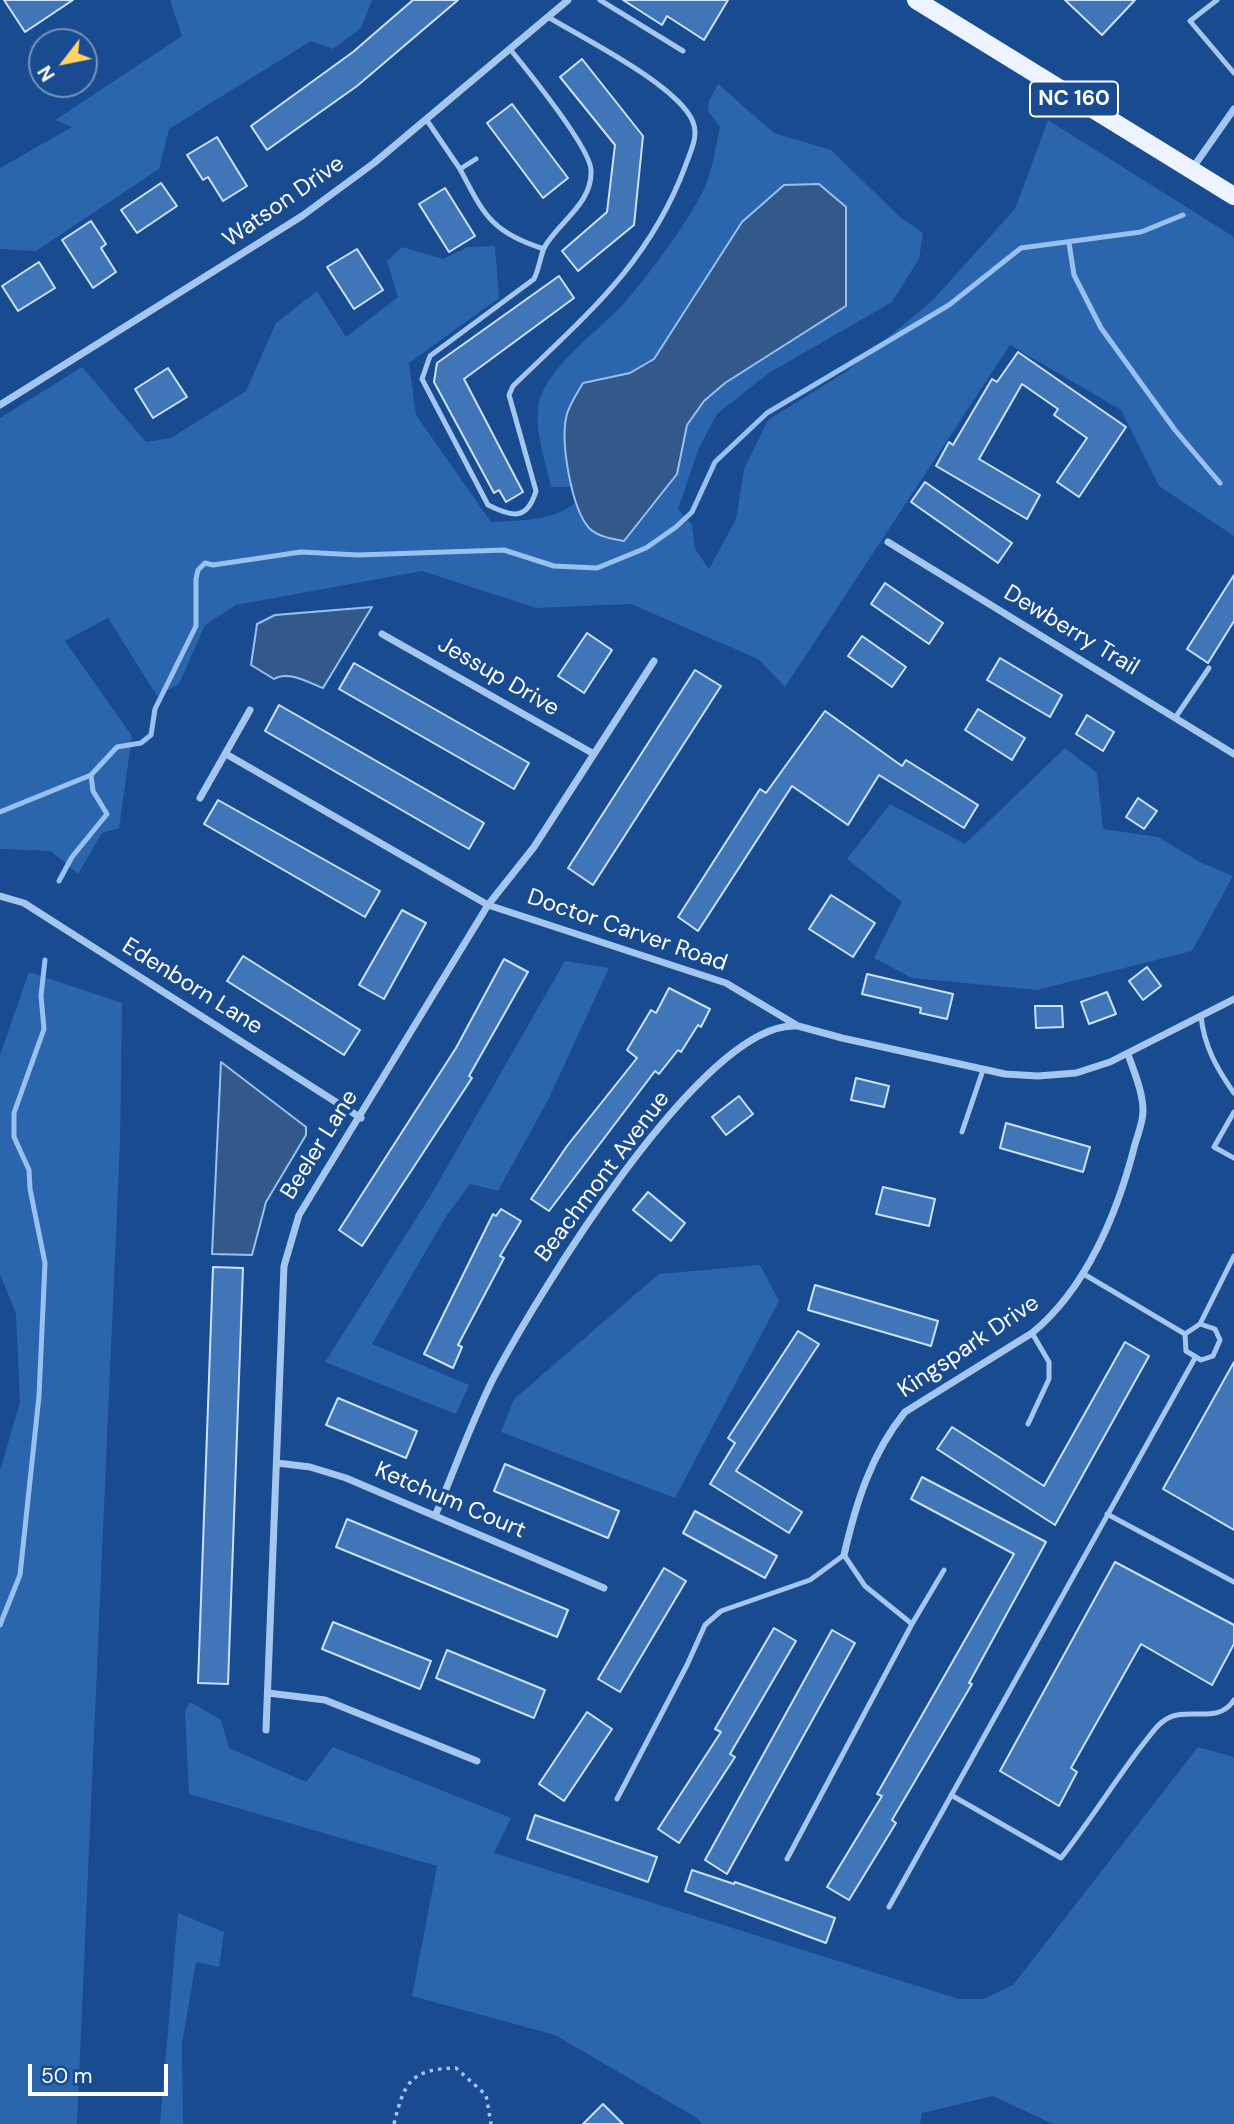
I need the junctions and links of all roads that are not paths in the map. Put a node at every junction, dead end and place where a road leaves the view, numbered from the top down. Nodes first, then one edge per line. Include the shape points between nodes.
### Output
1 (568, 0) edge
2 (600, 0) edge
3 (917, 0) edge
4 (1217, 0) edge
5 (548, 17) junction
6 (510, 49) junction
7 (683, 51) dead end
8 (1234, 73) edge
9 (1234, 109) edge
10 (426, 119) junction
11 (476, 159) dead end
12 (460, 169) junction
13 (1192, 170) junction
14 (1234, 196) edge
15 (544, 249) junction
16 (0, 405) edge
17 (888, 542) dead end
18 (383, 634) dead end
19 (654, 661) dead end
20 (1209, 668) dead end
21 (250, 710) dead end
22 (1175, 718) junction
23 (226, 754) junction
24 (594, 754) junction
25 (1234, 754) edge
26 (200, 798) dead end
27 (0, 896) edge
28 (488, 905) junction
29 (1234, 999) edge
30 (1201, 1016) junction
31 (798, 1026) junction
32 (1128, 1054) junction
33 (983, 1070) junction
34 (1234, 1093) edge
35 (1234, 1112) edge
36 (361, 1118) junction
37 (962, 1132) dead end
38 (1234, 1158) edge
39 (1234, 1256) edge
40 (1082, 1273) junction
41 (1200, 1324) junction
42 (1032, 1333) junction
43 (1185, 1334) junction
44 (1195, 1358) junction
45 (1028, 1424) dead end
46 (276, 1463) junction
47 (1107, 1514) junction
48 (435, 1516) junction
49 (844, 1555) junction
50 (944, 1570) dead end
51 (1234, 1582) edge
52 (604, 1588) dead end
53 (912, 1624) junction
54 (268, 1693) junction
55 (1234, 1700) edge
56 (266, 1730) dead end
57 (477, 1761) dead end
58 (951, 1795) junction
59 (617, 1799) dead end
60 (786, 1859) dead end
61 (889, 1907) dead end

1 - 5 street, Watson Drive
2 - 7 lane
3 - 13 main road, NC 160
4 - 8 lane via 1190,21
5 - 6 street, Watson Drive
5 - 15 lane via 649,78 686,110 696,136 669,209 643,250 600,303 513,386 509,395 536,491 532,505 507,515 488,505 422,379 430,356 534,279
6 - 10 street, Watson Drive
6 - 15 lane via 537,82 592,169 573,214
9 - 13 street
10 - 12 lane
10 - 16 street, Watson Drive via 302,216
11 - 12 lane
12 - 15 lane via 494,223 514,239
13 - 14 main road, NC 160
17 - 22 street, Dewberry Trail
18 - 24 street, Jessup Drive
19 - 24 street, Beeler Lane
20 - 22 lane
21 - 23 street
22 - 25 street, Dewberry Trail
23 - 26 street
23 - 28 street, Doctor Carver Road
24 - 28 street, Beeler Lane via 534,847
27 - 36 street, Edenborn Lane via 24,903
28 - 31 street, Doctor Carver Road via 726,983
28 - 36 street, Beeler Lane
29 - 30 street, Doctor Carver Road
30 - 32 street, Doctor Carver Road
30 - 34 lane via 1215,1067
31 - 33 street, Doctor Carver Road
31 - 48 street, Beachmont Avenue via 768,1030 695,1087 607,1195 562,1259 492,1381
32 - 33 street, Doctor Carver Road via 1076,1073 1038,1076
32 - 40 street, Kingspark Drive via 1140,1091 1142,1118 1124,1186
33 - 37 lane
35 - 38 lane via 1214,1147
36 - 46 street, Beeler Lane via 299,1215 284,1266
39 - 41 lane
40 - 42 street, Kingspark Drive via 1051,1318
40 - 43 lane
41 - 43 lane
41 - 44 lane via 1215,1329 1219,1346 1213,1356
42 - 45 lane via 1049,1362 1049,1379
42 - 49 street, Kingspark Drive via 905,1412 890,1430 862,1486
43 - 44 lane via 1186,1351
44 - 47 lane
46 - 48 street, Ketchum Court via 323,1469
46 - 54 street, Beeler Lane
47 - 51 lane
47 - 58 lane
48 - 52 street, Ketchum Court
49 - 53 lane via 864,1586
49 - 59 lane via 810,1580 721,1611 705,1625
50 - 53 lane
53 - 60 lane
54 - 56 street, Beeler Lane
54 - 57 street via 325,1700
55 - 58 lane via 1229,1708 1216,1713 1165,1719 1061,1858
58 - 61 lane

